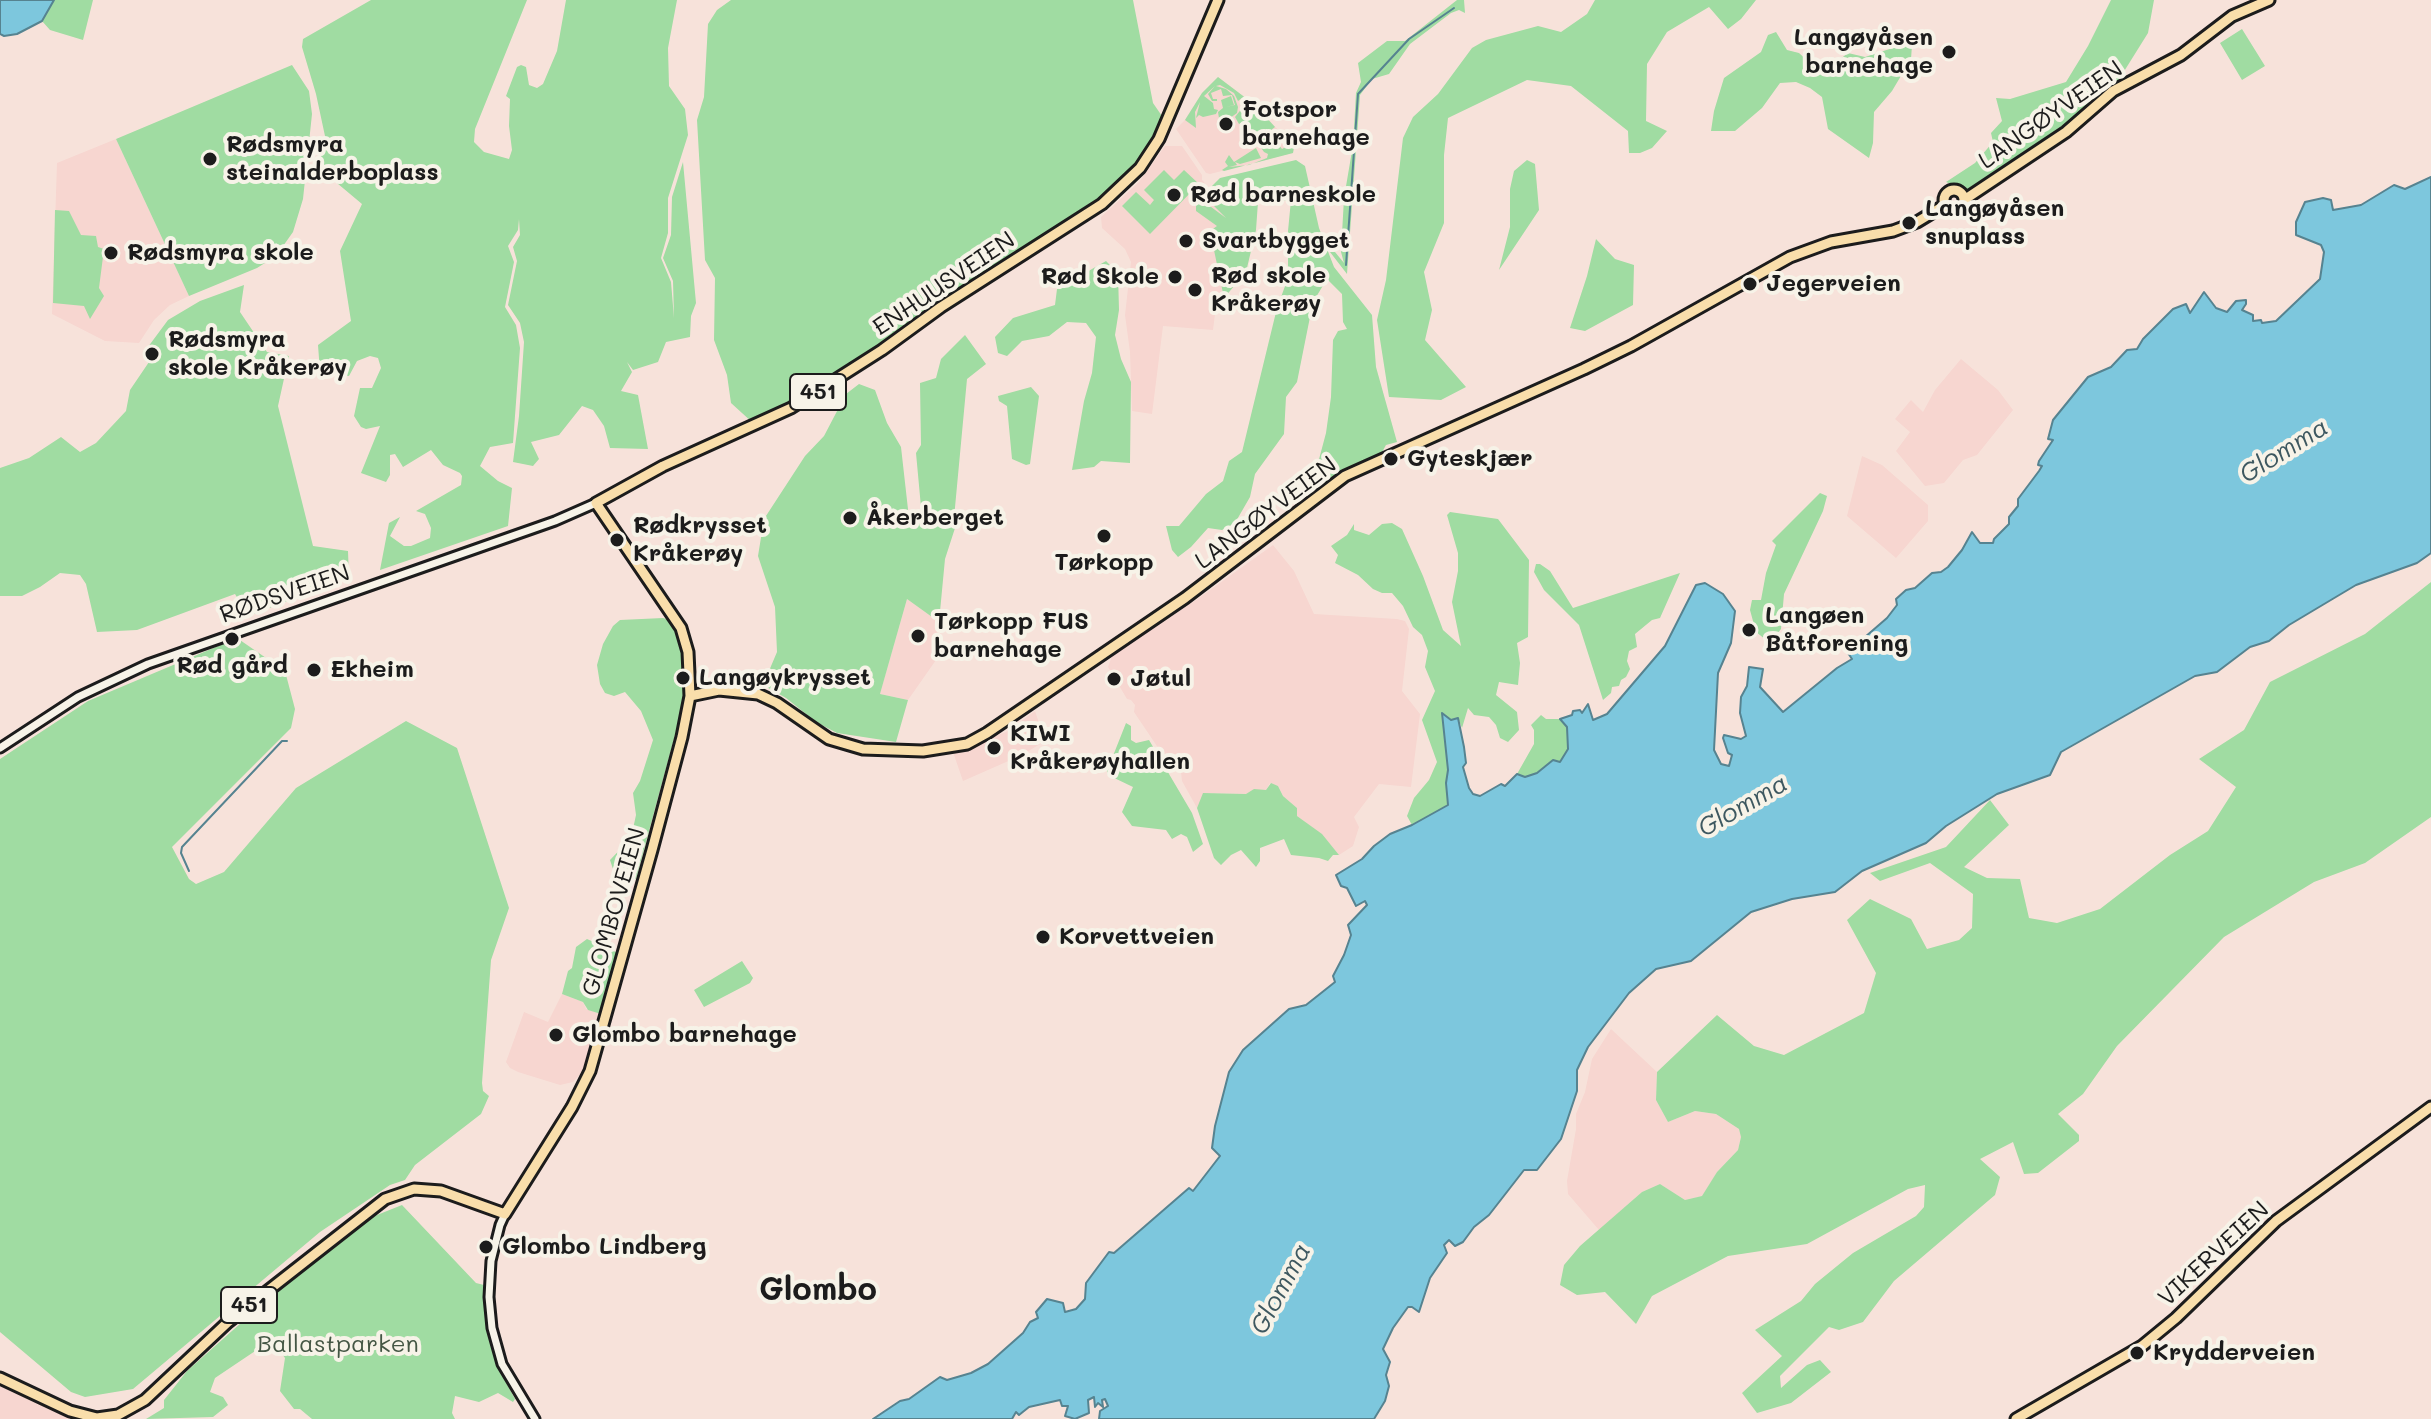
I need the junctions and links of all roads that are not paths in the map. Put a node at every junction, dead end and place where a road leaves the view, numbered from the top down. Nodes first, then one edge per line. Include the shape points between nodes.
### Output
1 (1218, 0) edge
2 (2269, 0) edge
3 (1962, 196) junction
4 (1945, 205) junction
5 (596, 503) junction
6 (691, 684) junction
7 (710, 691) junction
8 (690, 696) junction
9 (0, 748) edge
10 (2431, 1107) edge
11 (505, 1214) junction
12 (0, 1378) edge
13 (535, 1419) edge
14 (2016, 1419) edge

1 - 5 main road, ENHUUSVEIEN / 451 via 1159,139 1140,168 1102,204 791,408
2 - 3 main road, LANGØYVEIEN via 2232,16 2181,55 2113,91 1999,179
3 - 4 main road via 1956,210
3 - 4 main road via 1953,190 1947,193
4 - 7 main road, LANGØYVEIEN via 1893,231 1831,242 1790,257 1631,346 1345,476 1185,598 967,744 923,751 848,746 767,698 746,691
5 - 6 main road, GLOMBOVEIEN via 681,628
5 - 9 street, RØDSVEIEN via 148,664 78,697
6 - 7 main road, LANGØYVEIEN
6 - 8 main road, GLOMBOVEIEN
7 - 8 main road, LANGØYVEIEN
8 - 11 main road, GLOMBOVEIEN via 590,1071
10 - 14 main road, VIKERVEIEN via 2276,1221 2142,1346
11 - 12 main road, 451 via 441,1191 414,1189 385,1199 228,1322 145,1400 118,1415 97,1418 70,1411
11 - 13 street, GLOMBOVEIEN via 491,1261 492,1328 509,1380

